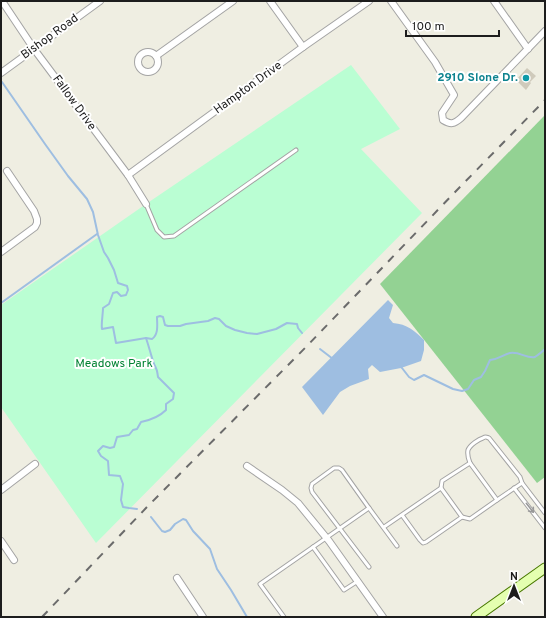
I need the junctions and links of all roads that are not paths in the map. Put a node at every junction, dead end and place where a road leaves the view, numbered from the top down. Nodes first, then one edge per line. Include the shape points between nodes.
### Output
1 (2, 1) edge
2 (100, 1) edge
3 (233, 1) edge
4 (270, 1) edge
5 (369, 1) edge
6 (391, 1) edge
7 (494, 1) edge
8 (545, 31) edge
9 (303, 47) junction
10 (528, 48) junction
11 (34, 49) junction
12 (156, 56) dead end
13 (1, 73) edge
14 (296, 150) dead end
15 (7, 171) dead end
16 (128, 175) junction
17 (146, 204) joint
18 (1, 252) edge
19 (470, 463) junction
20 (35, 464) dead end
21 (247, 466) dead end
22 (522, 484) junction
23 (441, 488) junction
24 (514, 488) junction
25 (1, 490) edge
26 (497, 500) junction
27 (369, 508) junction
28 (545, 514) edge
29 (402, 515) junction
30 (462, 518) junction
31 (384, 527) junction
32 (339, 528) junction
33 (545, 528) edge
34 (327, 537) junction
35 (1, 541) edge
36 (397, 546) dead end
37 (313, 547) junction
38 (14, 560) dead end
39 (369, 567) dead end
40 (545, 568) edge
41 (177, 578) dead end
42 (358, 581) junction
43 (203, 617) edge
44 (284, 617) edge
45 (383, 617) edge
46 (476, 617) edge

1 - 11 street, Fallow Drive
2 - 11 street, Bishop Road
3 - 12 street
4 - 9 street
5 - 9 street, Hampton Drive
6 - 10 street via 436,62 454,94 442,113 443,120 448,124 455,123 461,118
7 - 10 street
8 - 10 street
9 - 16 street, Hampton Drive
11 - 13 street, Bishop Road
11 - 16 street, Fallow Drive
14 - 17 lane via 174,236 164,236 157,230
15 - 18 street via 34,211 37,223
16 - 17 street, Fallow Drive
19 - 22 lane via 467,456 470,447 482,438 489,438 520,477
19 - 23 lane via 442,481
19 - 26 lane
20 - 25 street
21 - 34 street via 298,503
22 - 24 lane
22 - 28 lane
23 - 29 lane
23 - 30 lane
24 - 26 lane
24 -> 33 lane
26 - 30 lane via 470,519
27 - 31 lane
27 - 32 lane
27 - 32 lane via 342,470 334,468 312,484 311,488
29 - 30 lane via 423,542
29 - 31 lane
31 - 36 lane
32 - 34 lane
32 - 39 lane
34 - 37 lane
34 - 42 street
35 - 38 street
37 - 42 lane via 344,590
37 - 44 lane via 260,584
40 - 46 main road
41 - 43 street
42 - 45 street

